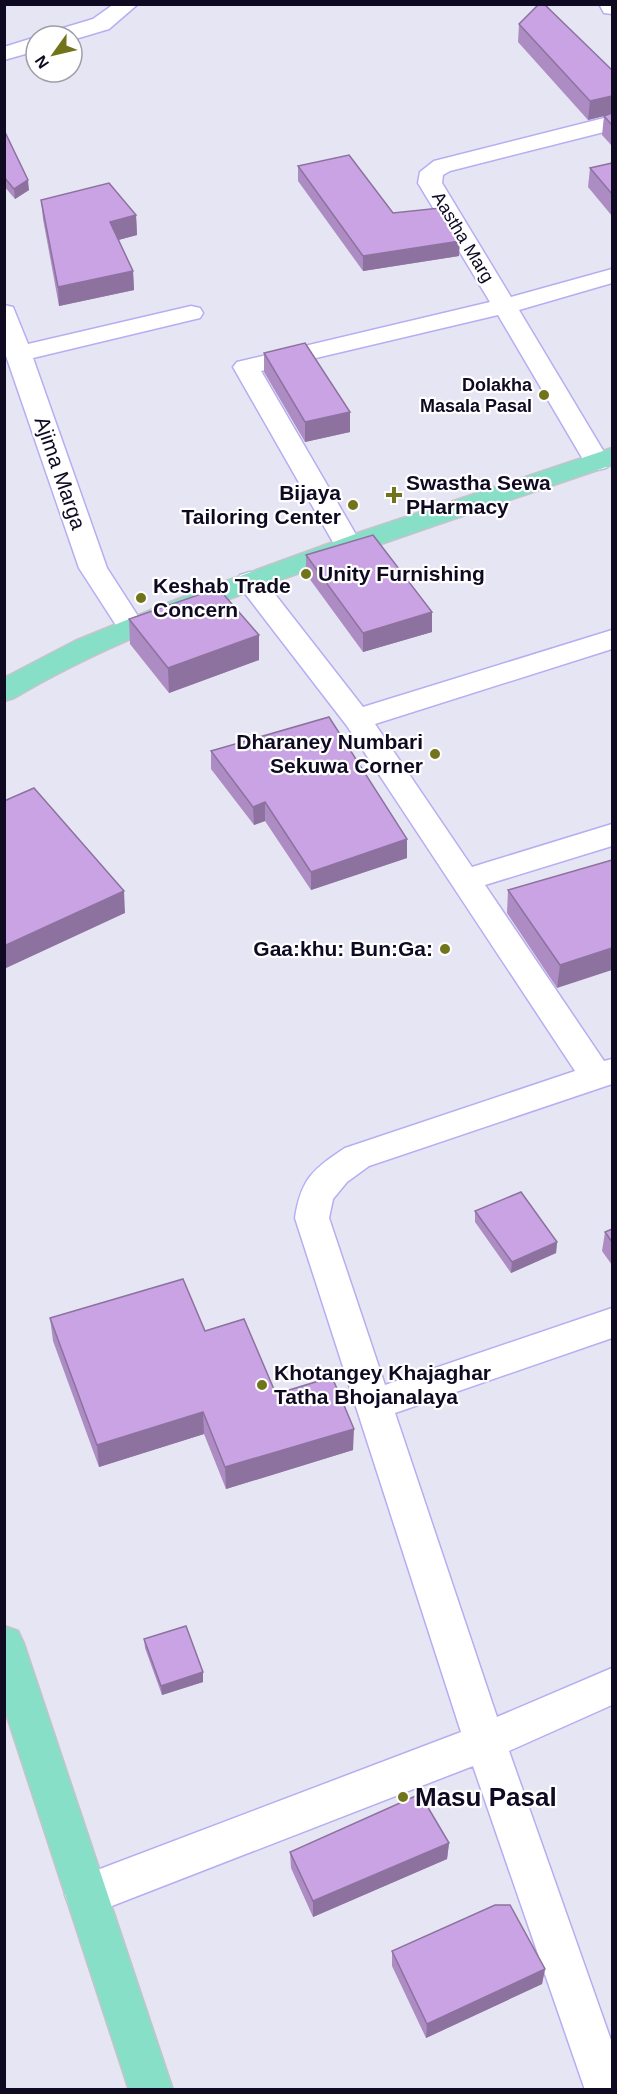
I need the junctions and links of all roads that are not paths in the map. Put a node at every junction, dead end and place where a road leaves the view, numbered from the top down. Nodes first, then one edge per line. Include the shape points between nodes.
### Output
1 (128, 4) edge
2 (609, 4) edge
3 (612, 8) edge
4 (84, 29) edge
5 (24, 48) edge
6 (4, 54) edge
7 (612, 123) edge
8 (612, 276) edge
9 (505, 306) junction
10 (4, 312) edge
11 (191, 313) dead end
12 (19, 354) junction
13 (605, 459) edge
14 (348, 545) junction
15 (250, 581) junction
16 (131, 627) junction
17 (612, 639) edge
18 (4, 692) edge
19 (357, 719) junction
20 (612, 835) edge
21 (465, 880) junction
22 (604, 1073) edge
23 (612, 1323) edge
24 (374, 1404) junction
25 (4, 1644) edge
26 (612, 1686) edge
27 (485, 1742) junction
28 (86, 1895) junction
29 (151, 2090) edge
30 (608, 2090) edge

1 - 4 street via 101,24
2 - 3 street
5 - 6 street
7 - 9 street, Aastha Marg via 442,166 432,172 430,183
8 - 9 street
9 - 13 street, Aastha Marg via 577,424
9 - 14 street via 246,367
10 - 12 street, Ajima Marga
11 - 12 street
12 - 16 street, Ajima Marga via 93,568
13 - 14 main road
14 - 15 main road
15 - 16 main road
15 - 19 street
16 - 18 main road via 40,669
17 - 19 street
19 - 21 street
20 - 21 street
21 - 22 street
22 - 24 street via 357,1157 335,1172 316,1194 312,1218
23 - 24 street
24 - 27 street
25 - 28 main road
26 - 27 street
27 - 28 street
27 - 30 street
28 - 29 main road

